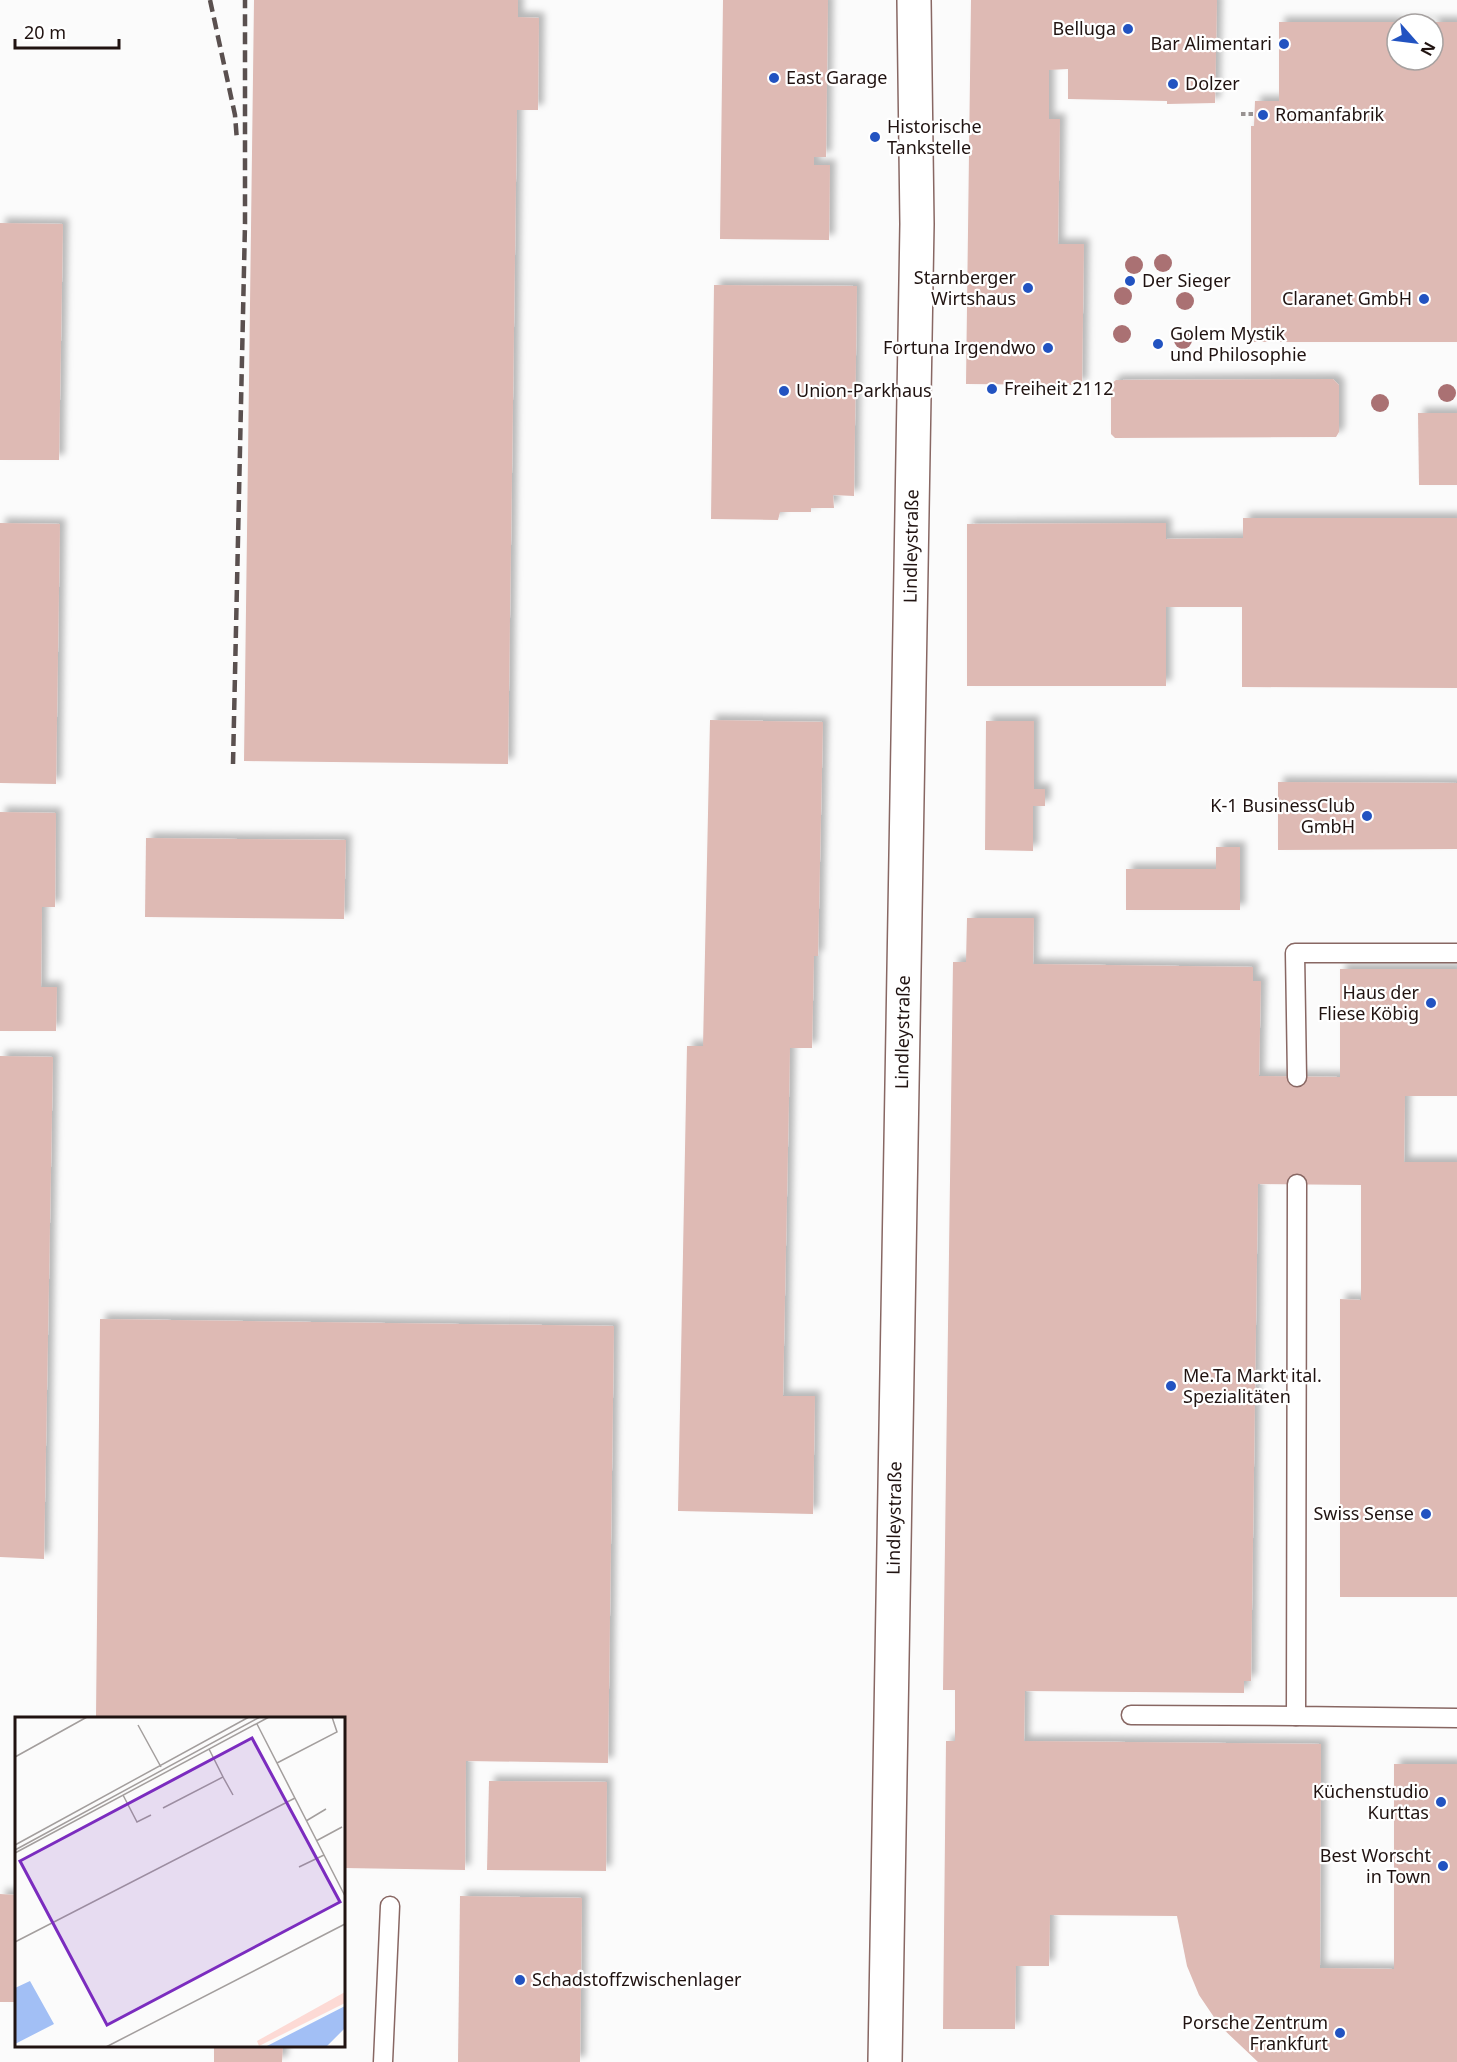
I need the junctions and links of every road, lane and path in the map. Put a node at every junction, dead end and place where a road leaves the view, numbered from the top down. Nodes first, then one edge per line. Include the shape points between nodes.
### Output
1 (915, 0) edge
2 (1241, 114) dead end
3 (1254, 114) dead end
4 (1457, 953) edge
5 (1297, 1077) dead end
6 (1297, 1184) dead end
7 (1131, 1715) dead end
8 (1296, 1716) junction
9 (1457, 1718) edge
10 (390, 1906) dead end
11 (383, 2062) edge
12 (885, 2062) edge

1 - 12 street, Lindleystraße via 917,236
2 - 3 path
4 - 5 lane via 1295,953
6 - 8 lane
7 - 8 lane
8 - 9 lane
10 - 11 lane

